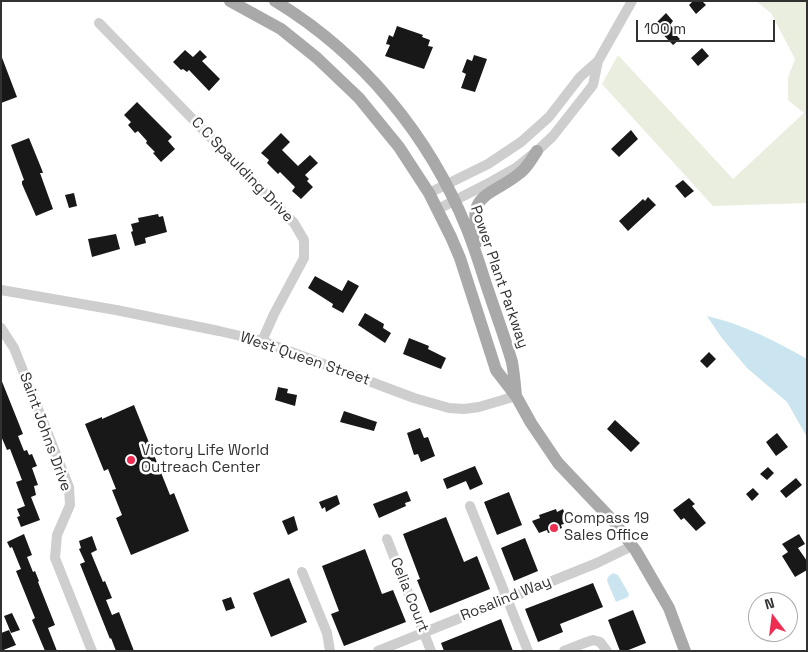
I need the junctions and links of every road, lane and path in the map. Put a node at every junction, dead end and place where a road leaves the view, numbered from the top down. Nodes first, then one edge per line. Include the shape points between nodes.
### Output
1 (230, 1) edge
2 (275, 1) edge
3 (632, 1) edge
4 (99, 23) dead end
5 (598, 61) junction
6 (537, 151) junction
7 (447, 184) junction
8 (429, 193) junction
9 (455, 201) junction
10 (438, 209) junction
11 (1, 290) edge
12 (493, 304) junction
13 (1, 328) edge
14 (262, 341) junction
15 (516, 396) junction
16 (470, 506) dead end
17 (387, 539) dead end
18 (632, 546) junction
19 (302, 572) dead end
20 (507, 599) junction
21 (424, 632) junction
22 (92, 651) edge
23 (330, 651) edge
24 (378, 651) edge
25 (431, 651) edge
26 (528, 651) edge
27 (564, 651) edge
28 (607, 651) edge
29 (685, 651) edge

1 - 8 main road, Power Plant Parkway via 281,29 345,83 383,125
2 - 7 main road, Power Plant Parkway via 335,44 377,84 420,139
3 - 5 street
4 - 14 street, C C Spaulding Drive via 294,223 304,240 304,258
5 - 6 street via 593,85 554,136
5 - 7 street via 580,77 546,120 521,142 488,164
6 - 9 street via 517,167
6 - 12 main road via 521,173 483,196 476,212 476,230 493,282
7 - 8 street
7 - 9 main road, Power Plant Parkway
8 - 10 main road, Power Plant Parkway
9 - 10 street
9 - 12 main road, Power Plant Parkway
10 - 15 main road, Power Plant Parkway via 460,258 496,370
11 - 14 street, West Queen Street
12 - 15 main road, Power Plant Parkway via 512,363
13 - 22 street, Saint Johns Drive via 14,348 69,487 70,505 57,535 55,558
14 - 15 street, West Queen Street via 449,408 480,407
15 - 18 main road, Power Plant Parkway via 558,463 611,518
16 - 20 street
17 - 21 street, Celia Court
18 - 20 street, Rosalind Way
18 - 29 main road, Power Plant Parkway via 669,608
19 - 23 street via 327,633
20 - 21 street, Rosalind Way
20 - 26 street
21 - 24 street, Rosalind Way
21 - 25 street, Celia Court
27 - 28 street via 593,640 600,642

